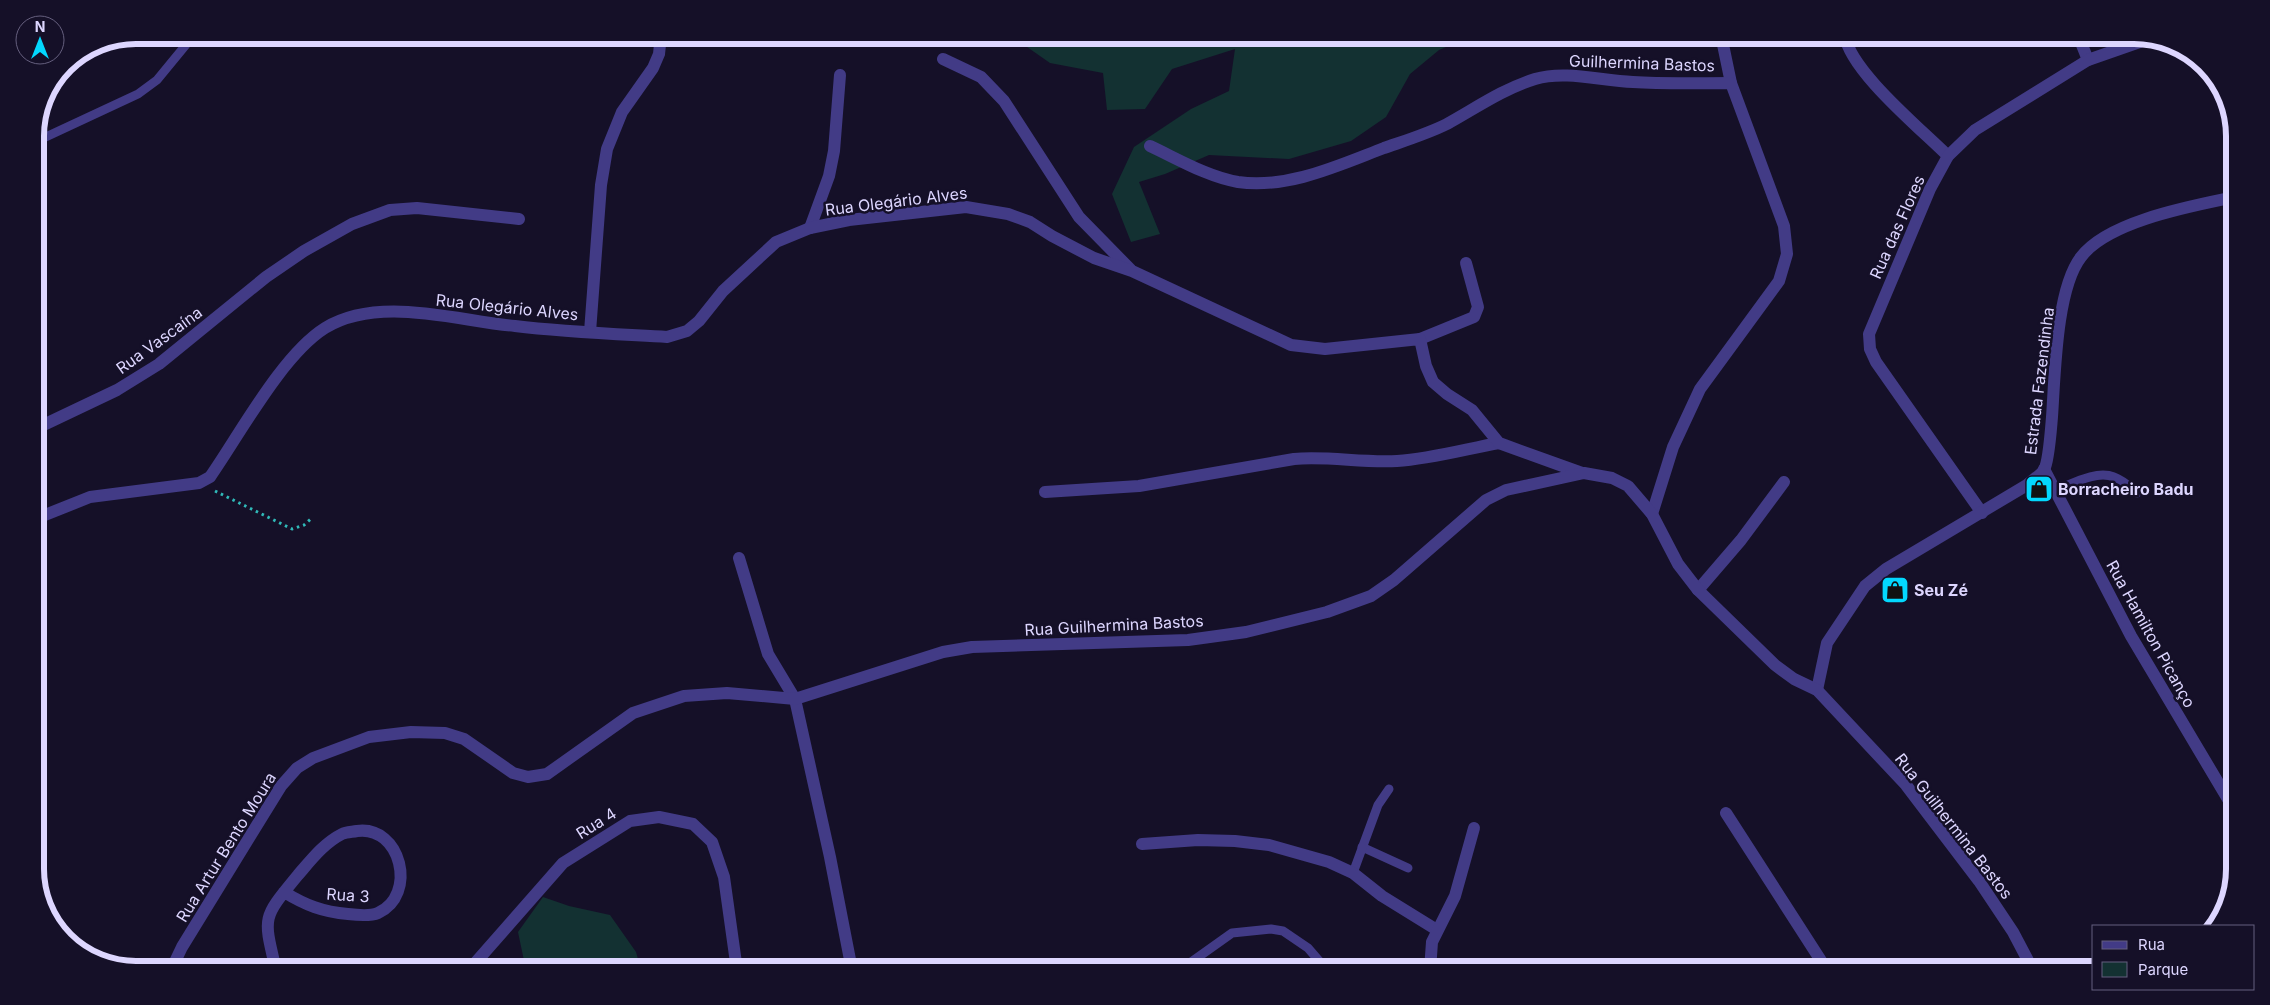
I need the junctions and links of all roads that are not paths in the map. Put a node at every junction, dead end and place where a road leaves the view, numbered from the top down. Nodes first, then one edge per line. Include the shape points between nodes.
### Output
1 (186, 44) edge
2 (660, 44) edge
3 (1723, 44) edge
4 (1848, 44) edge
5 (2082, 44) edge
6 (2134, 44) edge
7 (943, 59) dead end
8 (2088, 60) junction
9 (840, 75) dead end
10 (1731, 83) junction
11 (44, 138) edge
12 (1150, 146) dead end
13 (1948, 156) junction
14 (2226, 199) edge
15 (519, 219) dead end
16 (810, 228) junction
17 (1466, 262) dead end
18 (1132, 271) junction
19 (590, 332) junction
20 (1420, 339) junction
21 (44, 425) edge
22 (1499, 444) junction
23 (2044, 469) junction
24 (1584, 474) junction
25 (1784, 482) dead end
26 (2056, 490) junction
27 (1045, 492) dead end
28 (2138, 493) dead end
29 (1982, 513) junction
30 (1652, 514) junction
31 (44, 515) edge
32 (739, 558) dead end
33 (1698, 590) junction
34 (1817, 690) junction
35 (795, 699) junction
36 (1389, 788) dead end
37 (2226, 796) edge
38 (1726, 813) dead end
39 (1474, 828) dead end
40 (1142, 844) dead end
41 (1362, 848) junction
42 (1408, 868) dead end
43 (1353, 873) junction
44 (284, 892) junction
45 (1436, 930) junction
46 (175, 961) edge
47 (274, 961) edge
48 (477, 961) edge
49 (736, 961) edge
50 (850, 961) edge
51 (1193, 961) edge
52 (1320, 961) edge
53 (1431, 961) edge
54 (1821, 961) edge
55 (2028, 961) edge

1 - 11 lane via 156,80 138,94
2 - 19 street via 653,68 622,112 607,149 601,185
3 - 10 street
4 - 13 street via 1853,59 1867,76
5 - 8 street
6 - 8 street, Rua das Flores
7 - 18 street via 982,77 1004,101 1079,217
8 - 13 street, Rua das Flores via 1975,130
9 - 16 street via 834,151 829,176
10 - 12 street, Guilhermina Bastos via 1632,82 1566,76 1536,79 1496,96 1445,125 1322,172 1260,184 1236,182 1208,173
10 - 30 street, Guilhermina Bastos via 1784,226 1787,254 1779,281 1700,389 1673,447
13 - 29 street, Rua das Flores via 1930,189 1869,334 1870,349
14 - 23 street, Estrada Fazendinha via 2180,208 2126,227 2098,240 2080,257 2067,288 2060,319
15 - 21 street, Rua Vascaína via 417,208 390,210 352,224 266,277 159,364 117,390
16 - 18 street, Rua Olegário Alves via 849,220 966,207 1008,214 1030,222 1094,258
16 - 19 street, Rua Olegário Alves via 776,242 746,267 699,322 687,331 667,337
17 - 20 street, Rua Olegário Alves via 1477,313
18 - 20 street, Rua Olegário Alves via 1292,345 1324,349
19 - 31 street, Rua Olegário Alves via 412,312 368,312 346,318 313,338 285,367 210,477 199,483 90,497
20 - 22 street via 1433,382 1472,410
22 - 24 street
22 - 27 street via 1400,461 1294,459 1140,486
23 - 26 street, Rua Hamilton Picanço
23 - 29 street, Estrada Fazendinha via 2027,485
24 - 30 street, Rua Guilhermina Bastos via 1612,478 1628,486
24 - 35 street, Rua Guilhermina Bastos via 1506,490 1486,500 1386,585 1370,596 1327,612 1246,632 1188,640 972,647 943,652
25 - 33 street
26 - 28 lane via 2105,475 2114,477
26 - 37 street, Rua Hamilton Picanço via 2131,636
29 - 34 street, Estrada Fazendinha via 1886,569 1865,586 1827,643
30 - 33 street, Rua Guilhermina Bastos via 1678,564
32 - 35 street via 768,654
33 - 34 street, Rua Guilhermina Bastos via 1775,665
34 - 55 street, Rua Guilhermina Bastos via 1906,785 1980,880
35 - 46 street, Rua Artur Bento Moura via 727,693 684,696 633,713 547,774 528,777 513,773 464,739 444,733 412,732 369,737 313,758 297,768 281,786
35 - 50 street
36 - 41 lane via 1378,805
38 - 54 street
39 - 45 street via 1455,896
40 - 43 street via 1198,840 1269,845 1329,862
41 - 42 lane
41 - 43 lane
43 - 45 street via 1382,896
44 - 44 street, Rua 3 via 325,912 378,913 391,902 399,889 401,869 395,849 379,834 364,830 343,833 320,849
44 - 47 street, Rua 3 via 268,915 267,930
45 - 53 street
48 - 49 street, Rua 4 via 563,863 630,821 659,817 694,824 712,842 724,877
51 - 52 lane via 1232,933 1272,928 1283,931 1308,948

